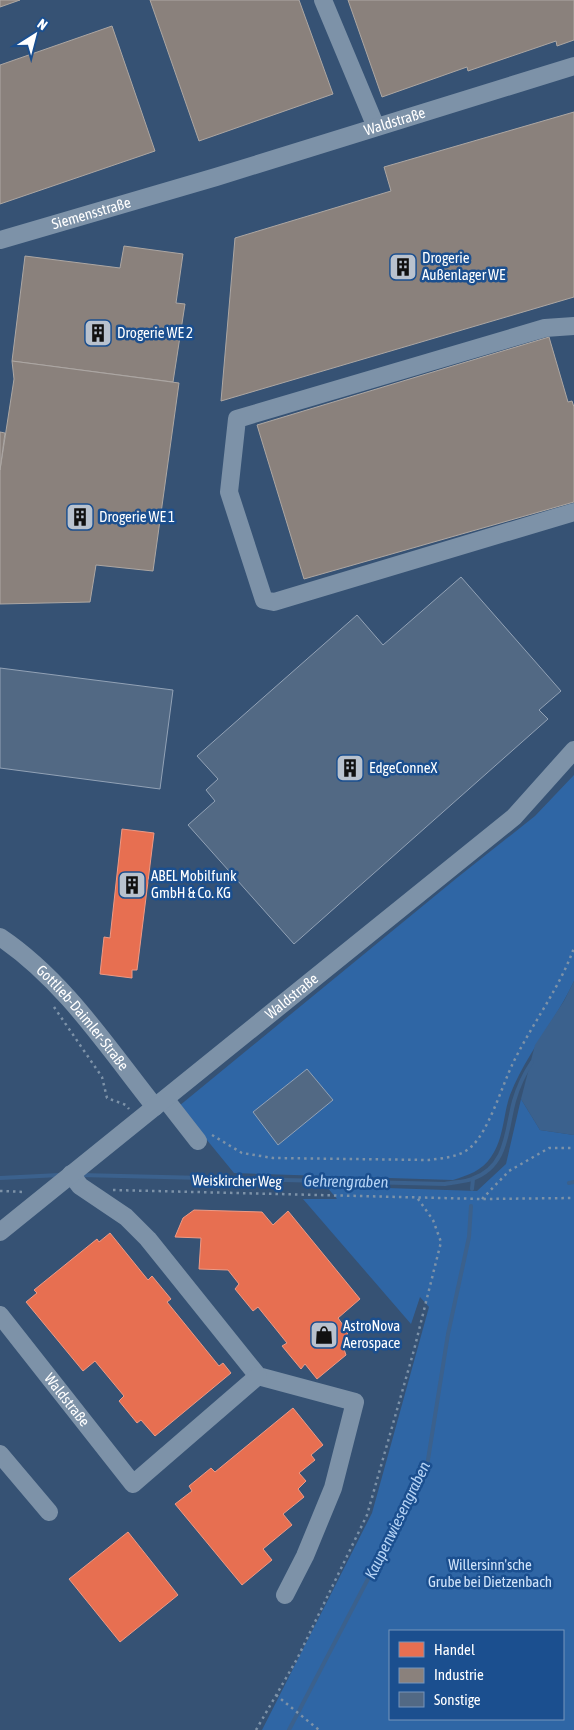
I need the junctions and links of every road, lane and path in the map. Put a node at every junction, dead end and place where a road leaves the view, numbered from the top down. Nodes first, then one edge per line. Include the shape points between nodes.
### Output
1 (323, 0) edge
2 (574, 66) edge
3 (376, 127) junction
4 (182, 187) joint
5 (0, 240) edge
6 (574, 326) edge
7 (574, 512) edge
8 (574, 750) edge
9 (0, 937) edge
10 (574, 948) edge
11 (50, 1002) dead end
12 (160, 1104) junction
13 (139, 1121) junction
14 (204, 1137) joint
15 (574, 1148) edge
16 (72, 1177) junction
17 (106, 1190) dead end
18 (416, 1196) junction
19 (574, 1198) edge
20 (482, 1199) junction
21 (0, 1232) edge
22 (0, 1315) edge
23 (258, 1376) junction
24 (0, 1454) edge
25 (49, 1512) dead end
26 (285, 1595) dead end
27 (276, 1695) junction
28 (256, 1730) edge
29 (319, 1730) edge

1 - 3 street
2 - 3 street, Waldstraße
3 - 4 street, Waldstraße
4 - 5 street, Siemensstraße
6 - 7 street via 545,328 237,419 229,492 264,600 274,602
8 - 12 street, Waldstraße via 514,817
9 - 12 street, Gottlieb-Daimler-Straße via 41,970
10 - 14 path via 553,995 514,1061 482,1134 472,1147 452,1157 430,1160 273,1158 242,1153
11 - 13 path via 102,1077 107,1098 126,1105
12 - 13 street, Waldstraße
12 - 14 street, Gottlieb-Daimler-Straße
13 - 16 street, Waldstraße
15 - 20 path via 549,1148 509,1171
16 - 21 street, Waldstraße
16 - 23 street via 126,1217 148,1239
17 - 18 path, Weiskircher Weg
18 - 20 path, Weiskircher Weg
18 - 27 path via 433,1220 441,1242 412,1359 367,1515
19 - 20 path, Weiskircher Weg
22 - 23 street, Waldstraße via 133,1484
23 - 26 street via 355,1402 333,1488
24 - 25 street
27 - 28 path
27 - 29 path

